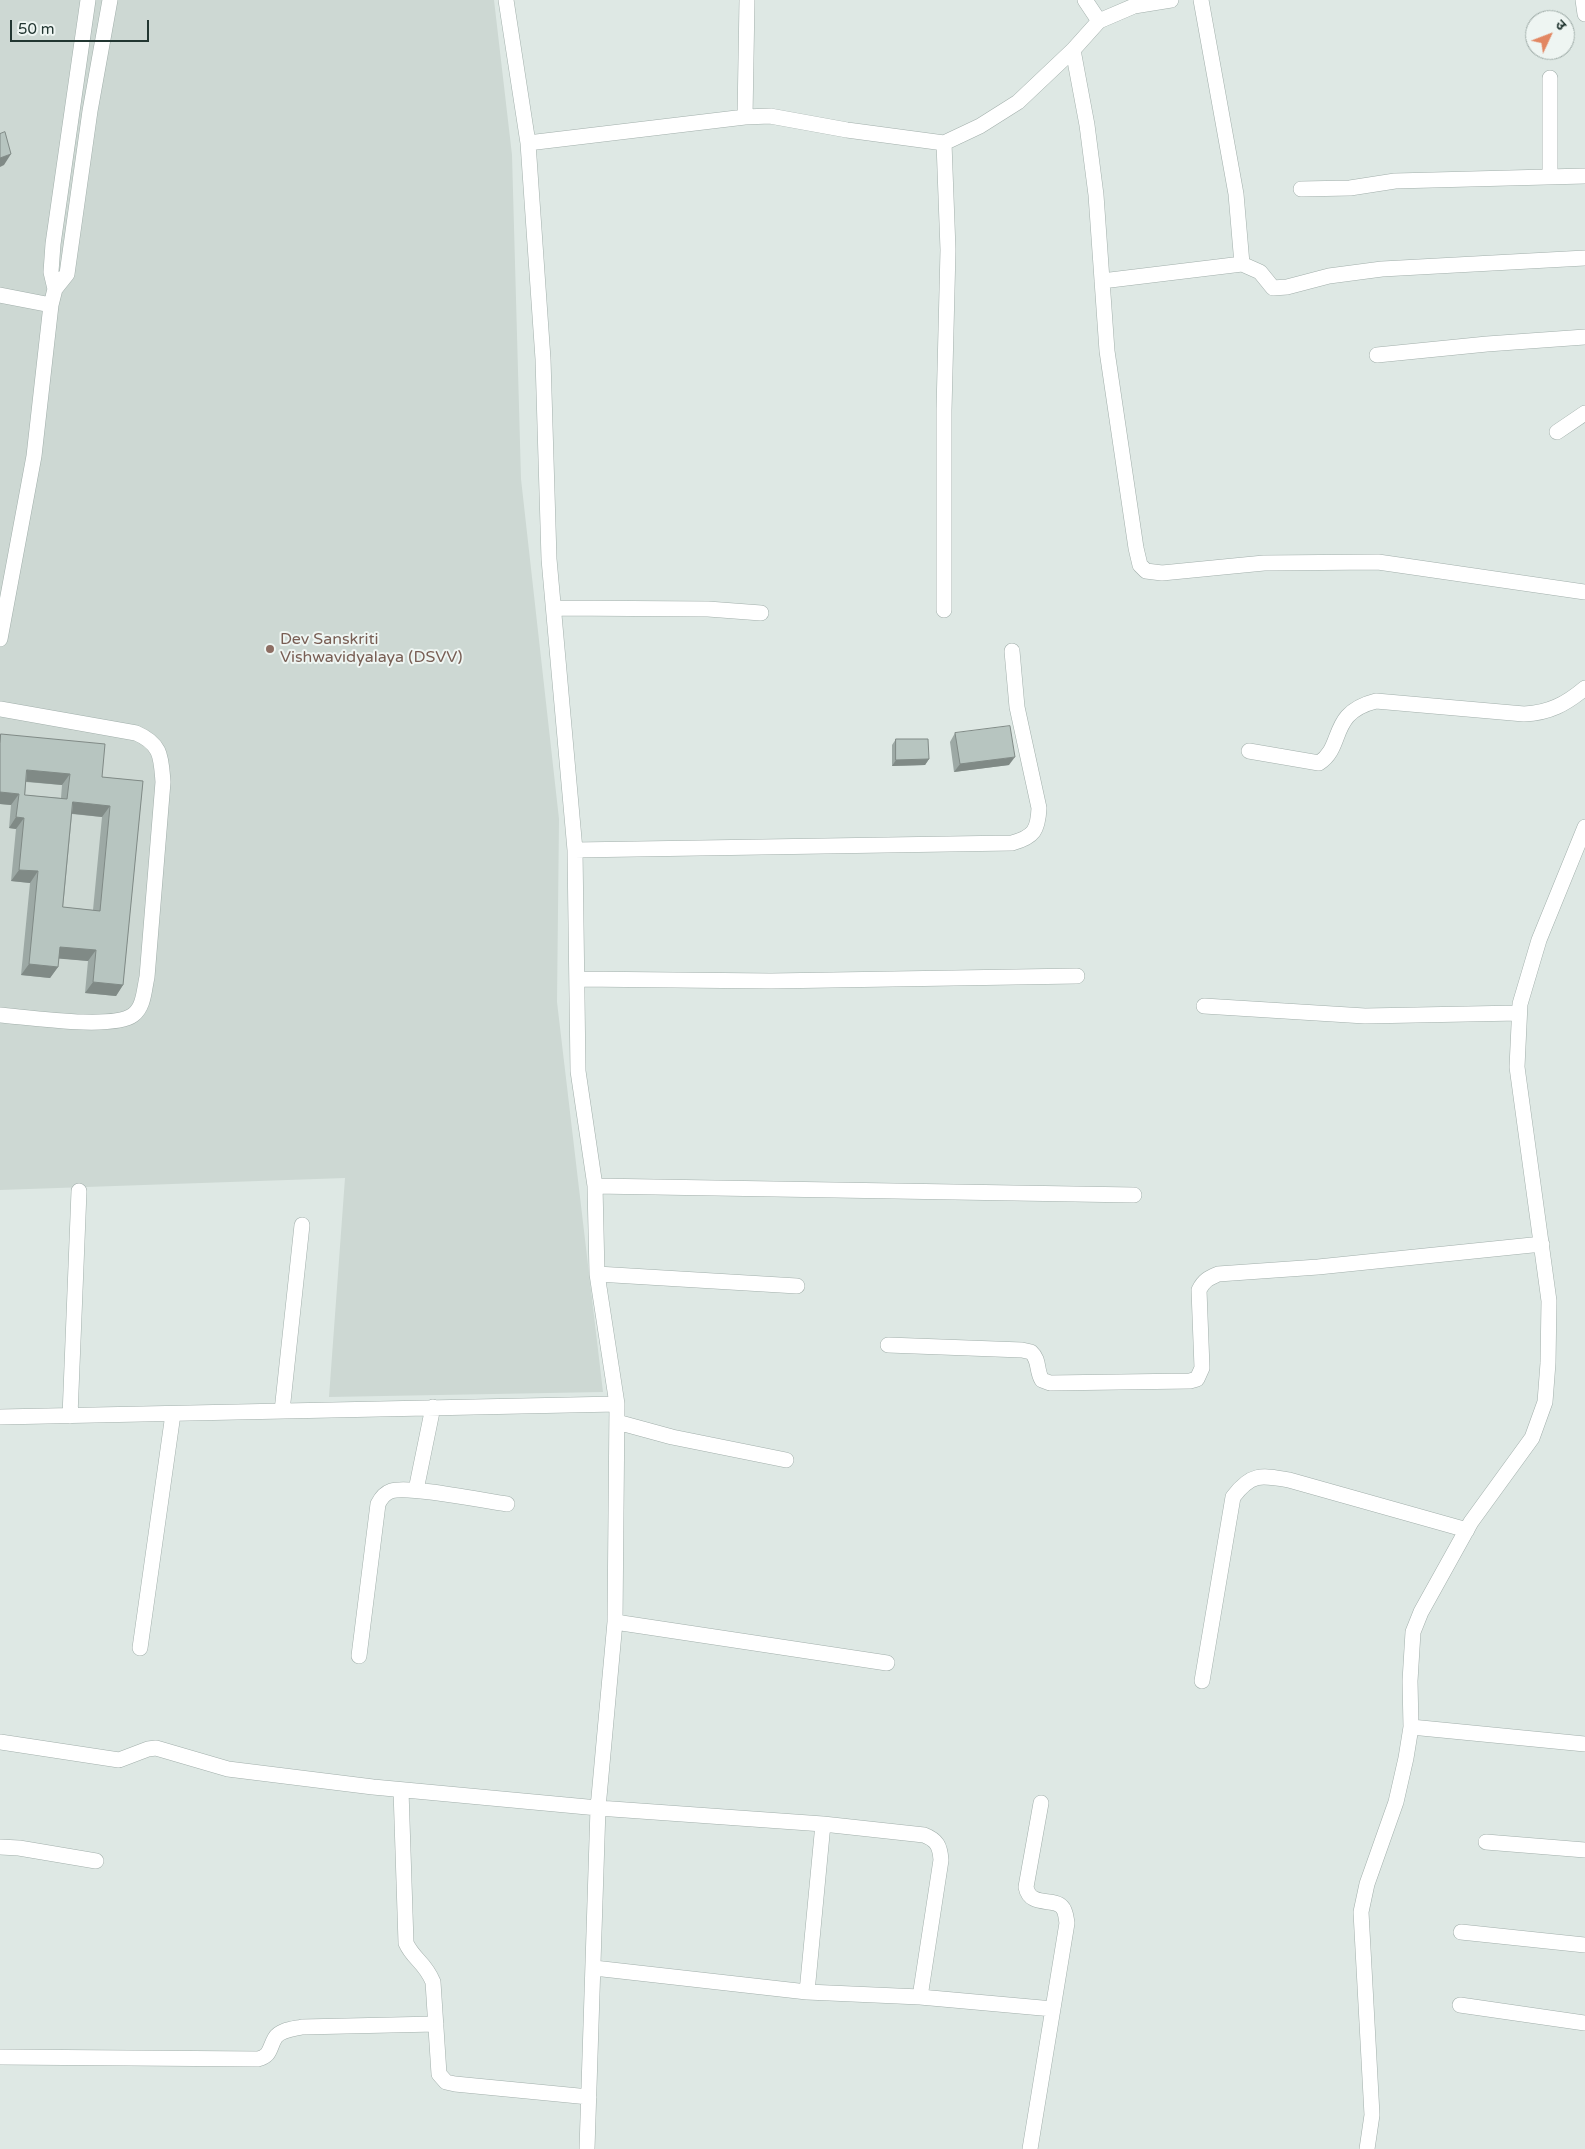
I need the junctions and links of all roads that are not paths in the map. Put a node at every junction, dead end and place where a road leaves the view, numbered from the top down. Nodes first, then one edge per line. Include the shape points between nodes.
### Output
1 (88, 0) edge
2 (110, 0) edge
3 (506, 0) edge
4 (747, 0) edge
5 (1085, 0) edge
6 (1171, 0) edge
7 (1201, 0) edge
8 (1583, 0) edge
9 (1585, 14) edge
10 (1100, 21) junction
11 (1073, 50) junction
12 (1550, 78) dead end
13 (745, 117) junction
14 (528, 143) junction
15 (944, 143) junction
16 (1585, 176) edge
17 (1550, 177) junction
18 (1301, 189) dead end
19 (1585, 258) edge
20 (1242, 264) junction
21 (1102, 281) junction
22 (55, 288) junction
23 (0, 295) edge
24 (51, 306) junction
25 (1585, 337) edge
26 (1377, 356) dead end
27 (1585, 413) edge
28 (1558, 432) dead end
29 (1585, 592) edge
30 (554, 608) junction
31 (944, 610) dead end
32 (762, 613) dead end
33 (0, 639) edge
34 (1012, 651) dead end
35 (1585, 688) edge
36 (0, 709) edge
37 (1249, 751) dead end
38 (1585, 827) edge
39 (575, 850) junction
40 (1077, 976) dead end
41 (578, 979) junction
42 (1204, 1006) dead end
43 (1519, 1014) junction
44 (0, 1015) edge
45 (595, 1186) junction
46 (79, 1191) dead end
47 (1134, 1195) dead end
48 (302, 1225) dead end
49 (1542, 1244) junction
50 (597, 1274) junction
51 (797, 1286) dead end
52 (888, 1345) dead end
53 (617, 1404) junction
54 (433, 1406) junction
55 (282, 1411) junction
56 (173, 1414) junction
57 (70, 1416) junction
58 (0, 1417) edge
59 (617, 1422) junction
60 (786, 1460) dead end
61 (416, 1490) junction
62 (507, 1504) dead end
63 (1467, 1530) junction
64 (615, 1622) junction
65 (140, 1648) dead end
66 (359, 1656) dead end
67 (887, 1663) dead end
68 (1202, 1681) dead end
69 (1411, 1727) junction
70 (0, 1742) edge
71 (1585, 1744) edge
72 (401, 1790) junction
73 (1041, 1802) dead end
74 (598, 1808) junction
75 (823, 1824) junction
76 (1486, 1842) dead end
77 (0, 1847) edge
78 (1585, 1850) edge
79 (96, 1862) dead end
80 (1461, 1932) dead end
81 (1585, 1945) edge
82 (594, 1968) junction
83 (807, 1992) junction
84 (920, 1997) junction
85 (1460, 2005) dead end
86 (1054, 2009) junction
87 (1585, 2023) edge
88 (436, 2024) junction
89 (0, 2057) edge
90 (589, 2097) junction
91 (587, 2149) edge
92 (1030, 2149) edge
93 (1367, 2149) edge

1 - 22 street via 53,244 50,272
2 - 22 street via 67,274
3 - 14 street
4 - 13 street
5 - 10 street
6 - 10 street via 1134,6
7 - 20 street via 1236,194
8 - 9 street
10 - 11 street
11 - 15 street via 1018,102 980,126
11 - 21 street via 1096,195
12 - 17 street
13 - 14 street
13 - 15 street via 770,116
14 - 30 street via 543,359 548,559
15 - 31 street via 948,250
16 - 17 street
17 - 18 street via 1395,181 1350,188
19 - 20 street via 1382,269 1274,288 1260,272
20 - 21 street
21 - 29 street via 1107,351 1140,565 1146,571 1162,573 1264,563 1378,562
22 - 24 street
23 - 24 street
24 - 33 street via 34,456
25 - 26 street
27 - 28 street
30 - 32 street via 708,609
30 - 39 street
34 - 39 street via 1017,707 1039,808 1038,822 1033,833 1025,839 1012,843
35 - 37 street via 1557,708 1524,714 1376,701 1364,704 1343,720 1328,754 1319,763
36 - 44 street via 136,733 148,738 161,757 163,782 142,1005 132,1016 116,1022
38 - 43 street via 1539,940
39 - 41 street
40 - 41 street via 771,981
41 - 45 street via 578,1071
42 - 43 street via 1365,1016
43 - 49 street via 1517,1067
45 - 47 street
45 - 50 street
46 - 57 street
48 - 55 street
49 - 52 street via 1209,1277 1199,1290 1201,1373 1190,1381 1050,1383 1038,1374 1038,1361 1031,1352
49 - 63 street via 1549,1301 1546,1402 1532,1438
50 - 51 street
50 - 53 street
53 - 54 street
53 - 59 street
54 - 55 street
54 - 61 street
55 - 56 street
56 - 57 street
56 - 65 street
57 - 58 street
59 - 60 street via 672,1437
59 - 64 street
61 - 62 street
61 - 66 street via 393,1490 378,1504
63 - 68 street via 1289,1480 1265,1476 1254,1478 1242,1485 1233,1497
63 - 69 street via 1430,1594 1413,1632
64 - 67 street
64 - 74 street
69 - 71 street
69 - 93 street via 1402,1777 1366,1884 1361,1912 1372,2115
70 - 72 street via 119,1760 156,1748 228,1769
72 - 74 street
72 - 88 street via 406,1943 428,1970 433,1982
73 - 86 street via 1026,1886 1033,1898 1061,1905 1065,1914 1067,1923
74 - 75 street
74 - 82 street
75 - 83 street
75 - 84 street via 924,1835 934,1839 940,1848 941,1860
76 - 78 street
77 - 79 street
80 - 81 street
82 - 83 street
82 - 90 street
83 - 84 street
84 - 86 street
85 - 87 street
86 - 92 street
88 - 89 street via 287,2030 275,2038 272,2048 258,2060
88 - 90 street via 438,2066 446,2082
90 - 91 street

